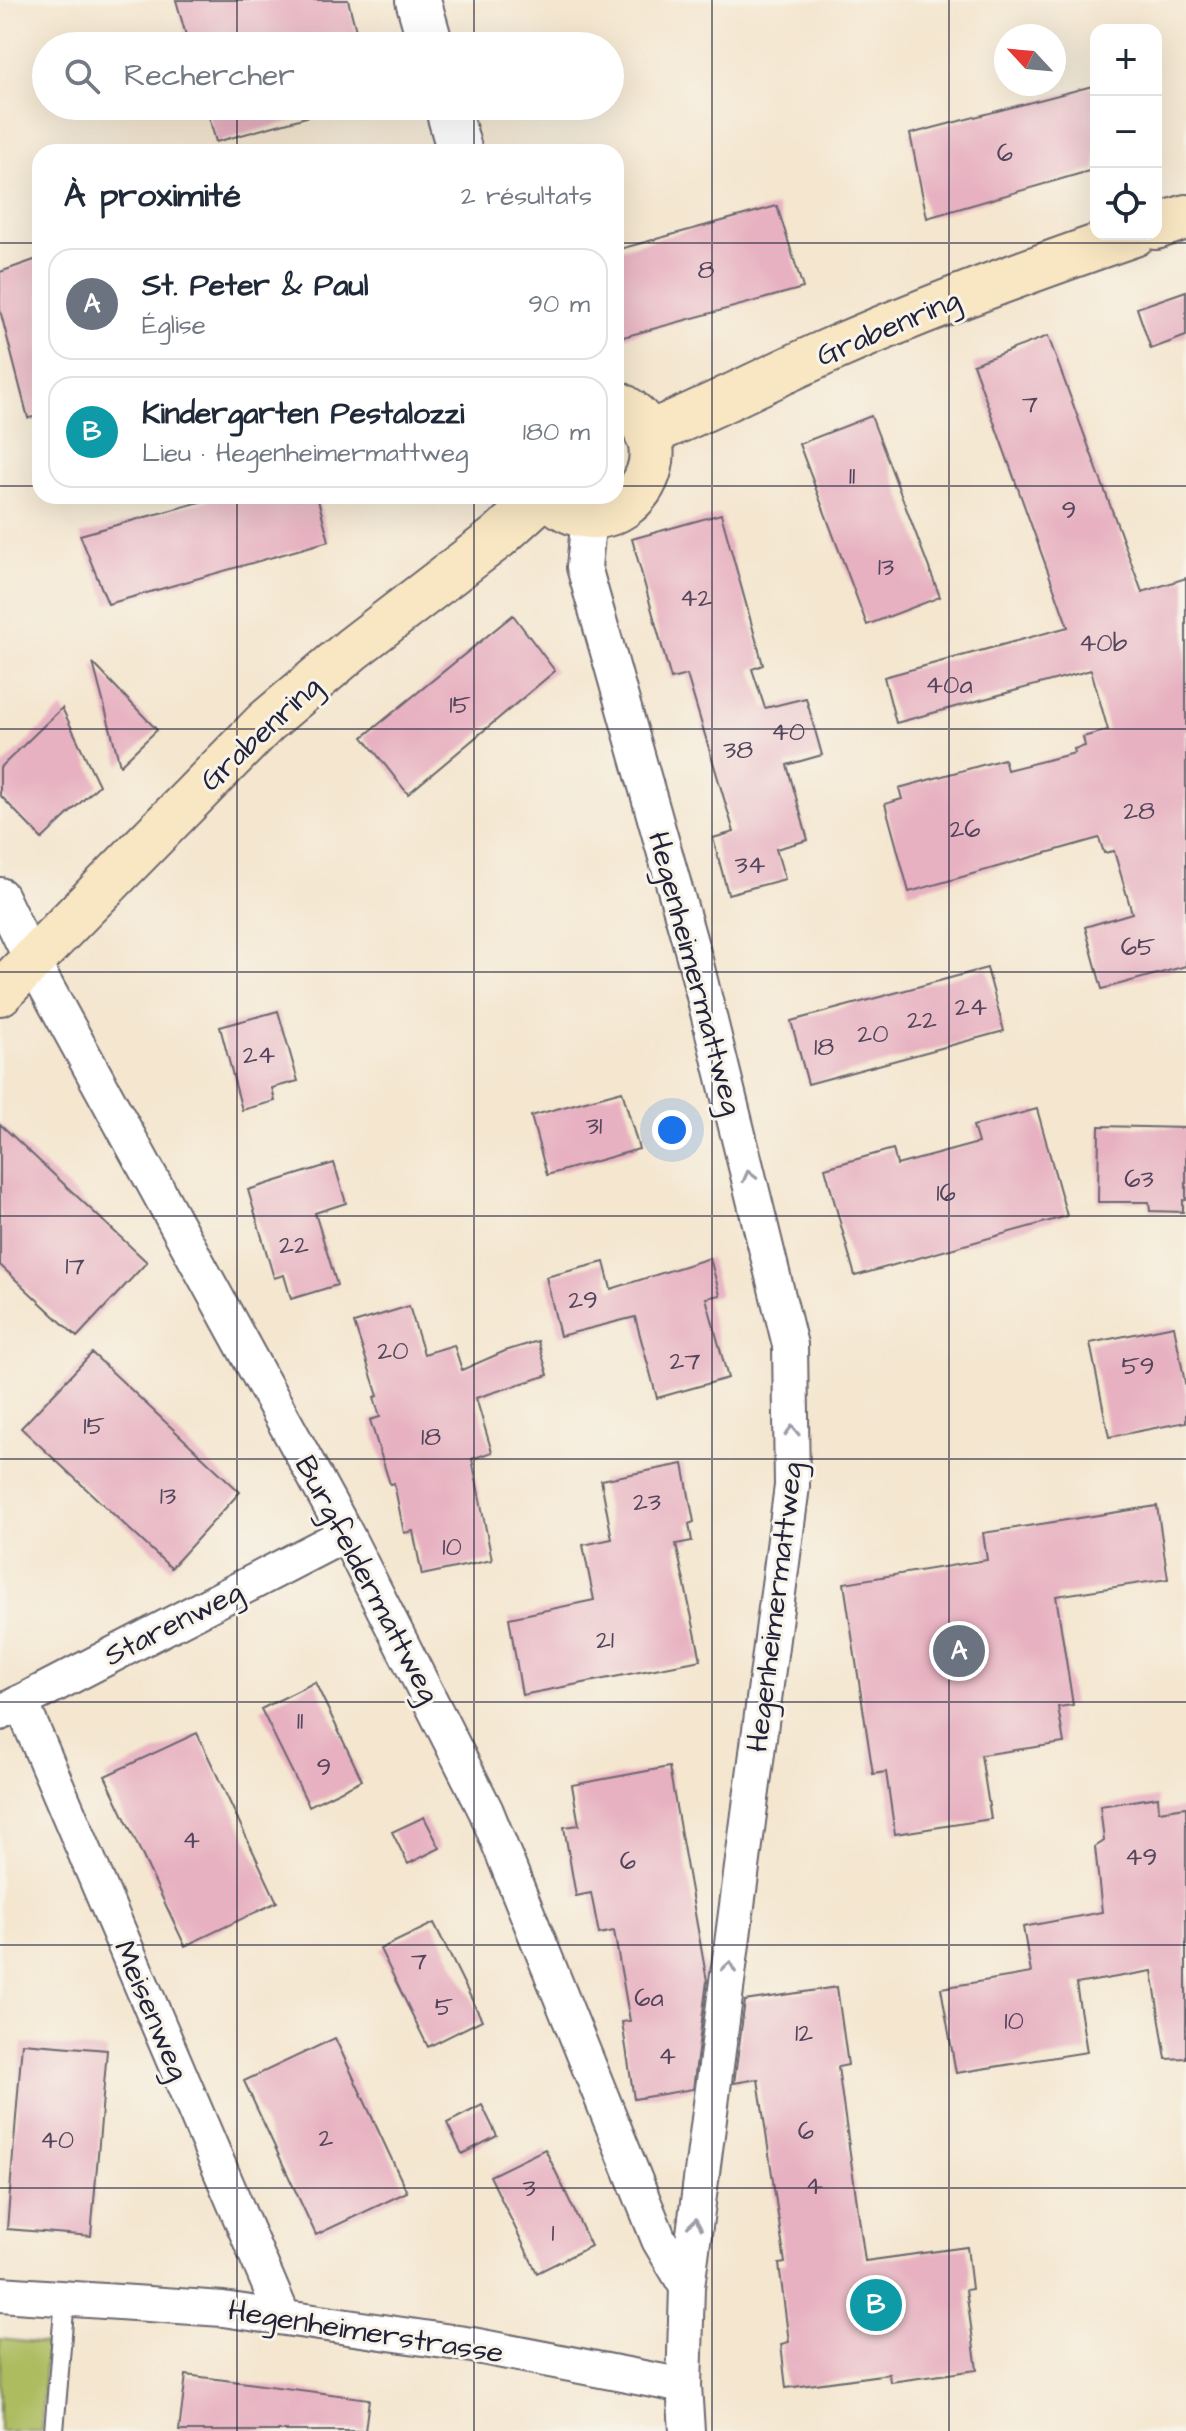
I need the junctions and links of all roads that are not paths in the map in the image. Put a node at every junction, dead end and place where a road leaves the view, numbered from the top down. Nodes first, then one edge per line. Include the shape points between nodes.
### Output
1 (418, 0) edge
2 (427, 32) edge
3 (451, 120) edge
4 (458, 144) edge
5 (1186, 217) edge
6 (1162, 225) edge
7 (1117, 240) edge
8 (624, 409) edge
9 (647, 434) junction
10 (537, 504) edge
11 (557, 504) edge
12 (589, 516) junction
13 (0, 895) edge
14 (31, 959) junction
15 (0, 993) edge
16 (346, 1534) junction
17 (11, 1707) edge
18 (687, 2287) junction
19 (0, 2294) edge
20 (65, 2298) junction
21 (283, 2317) junction
22 (684, 2386) junction
23 (54, 2431) edge
24 (687, 2431) edge

1 - 2 street
3 - 4 street
5 - 6 main road
7 - 9 main road, Grabenring via 975,290
8 - 9 main road
9 - 12 main road via 651,467 640,490 622,508
10 - 14 main road, Grabenring via 266,722
11 - 12 main road
18 -> 12 street, Hegenheimermattweg via 792,1486 790,1345 695,960 584,567
13 - 14 street, Burgfeldermattweg
14 - 15 main road, Grabenring
14 - 16 street, Burgfeldermattweg
16 - 17 street, Starenweg
16 - 18 street, Burgfeldermattweg via 486,1811 652,2225
17 - 21 street, Meisenweg
18 - 22 street, Hegenheimermattweg
19 - 20 street, Hegenheimerstrasse
20 - 21 street, Hegenheimerstrasse
20 - 23 lane
21 - 22 street, Hegenheimerstrasse via 472,2345
22 - 24 street

